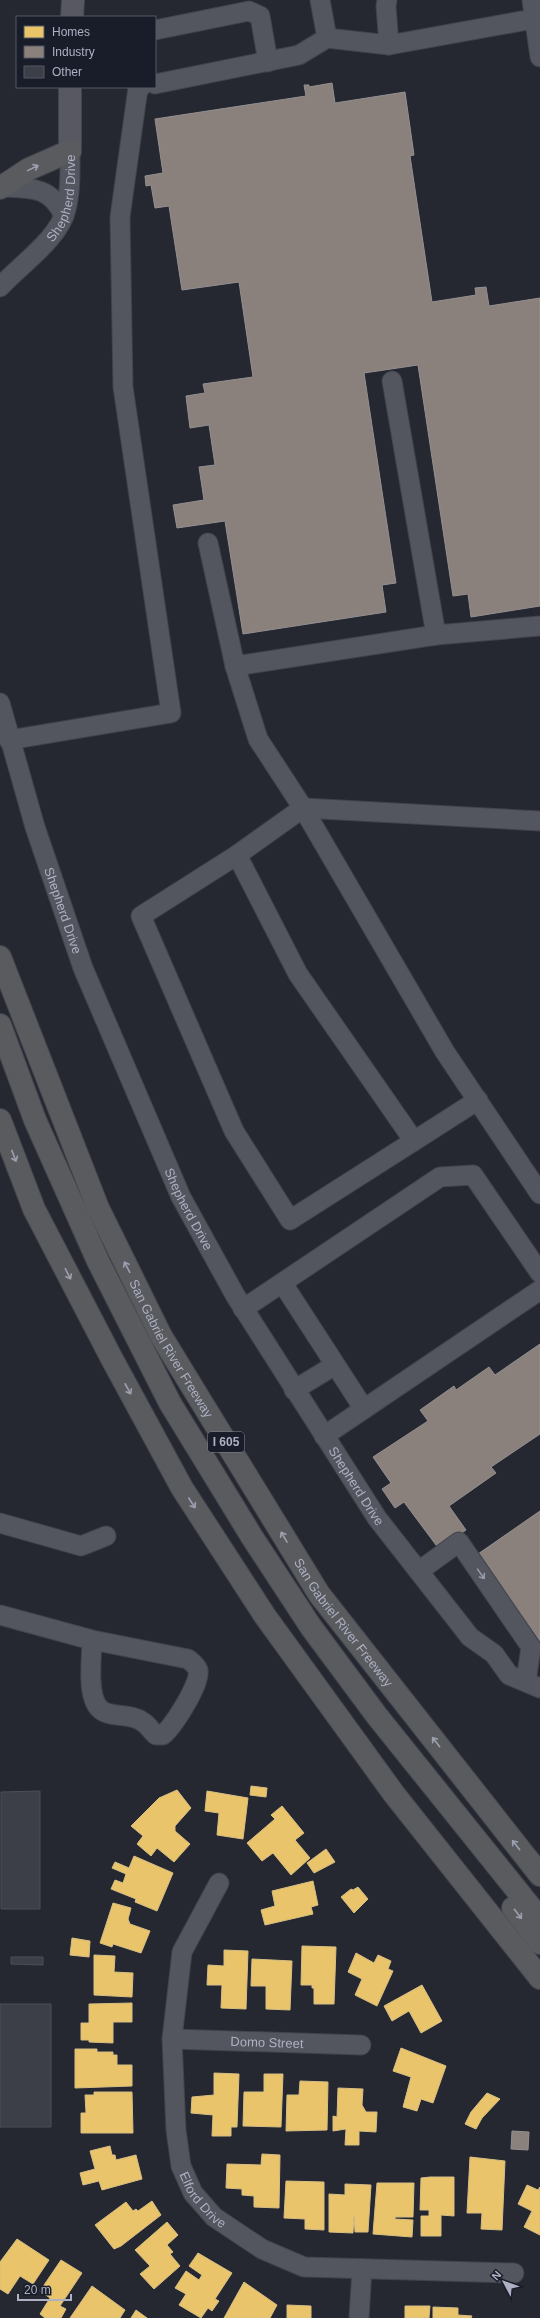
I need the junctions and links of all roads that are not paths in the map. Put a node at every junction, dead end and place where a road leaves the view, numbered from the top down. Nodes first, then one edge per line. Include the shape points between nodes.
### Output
1 (73, 0) edge
2 (320, 0) edge
3 (388, 0) edge
4 (532, 0) edge
5 (72, 16) edge
6 (534, 19) junction
7 (156, 30) edge
8 (327, 38) junction
9 (389, 45) junction
10 (540, 57) edge
11 (268, 62) junction
12 (156, 84) edge
13 (70, 88) edge
14 (143, 88) edge
15 (70, 151) junction
16 (1, 188) edge
17 (64, 216) junction
18 (0, 287) edge
19 (392, 381) dead end
20 (208, 543) dead end
21 (540, 626) edge
22 (436, 635) junction
23 (235, 666) junction
24 (0, 703) edge
25 (10, 740) junction
26 (303, 808) junction
27 (540, 821) edge
28 (237, 855) junction
29 (0, 957) edge
30 (0, 1025) edge
31 (0, 1058) edge
32 (478, 1100) junction
33 (0, 1120) edge
34 (414, 1141) junction
35 (540, 1194) edge
36 (540, 1273) edge
37 (283, 1284) junction
38 (540, 1290) edge
39 (243, 1309) junction
40 (335, 1365) junction
41 (294, 1390) junction
42 (364, 1409) junction
43 (324, 1436) junction
44 (0, 1523) edge
45 (106, 1536) dead end
46 (419, 1571) junction
47 (0, 1615) edge
48 (92, 1640) junction
49 (533, 1685) edge
50 (540, 1875) edge
51 (219, 1883) dead end
52 (540, 1919) edge
53 (540, 1943) edge
54 (540, 1978) edge
55 (172, 2039) junction
56 (361, 2045) dead end
57 (362, 2269) junction
58 (514, 2273) dead end
59 (359, 2318) edge

1 - 5 main road
2 - 8 street
3 - 9 street via 386,6
4 - 6 street
6 - 9 street
6 - 10 street
7 - 11 street via 249,11 260,16
8 - 9 street
8 - 11 street via 299,55
11 - 12 street
13 - 15 main road, Shepherd Drive
14 - 25 street via 120,217 123,387 171,713
16 -> 15 highway via 30,169
15 - 17 street, Shepherd Drive
16 - 17 street via 34,188 60,206
17 - 18 street, Shepherd Drive via 55,232
19 - 22 street
20 - 23 street
21 - 22 street
22 - 23 street
23 - 26 street via 258,739
24 - 25 street, Shepherd Drive
25 - 39 street, Shepherd Drive via 35,827 83,968 181,1197
26 - 27 street
26 - 28 street
26 - 32 street via 445,1052
28 - 34 street via 298,974
28 - 34 street via 141,916 234,1131 290,1220
50 -> 29 highway, San Gabriel River Freeway / I 605 via 319,1594 161,1336 98,1208
30 - 52 highway via 35,1120 92,1246 170,1403 311,1628 382,1722
31 -> 53 highway via 70,1226 136,1359 218,1504 284,1605 357,1709
32 - 34 street
32 - 35 street
33 -> 54 highway via 34,1209 182,1488 265,1616 394,1794
36 - 37 street via 473,1175 440,1177
37 - 39 street
37 - 40 street
38 - 42 street
39 - 41 street, Shepherd Drive
40 - 41 street
40 - 42 street
41 - 43 street, Shepherd Drive
42 - 43 street
43 - 46 street, Shepherd Drive via 377,1518
44 - 45 street via 81,1546
46 - 49 street, Shepherd Drive via 470,1637 494,1654 509,1675
46 -> 49 street via 459,1542 531,1647
47 - 48 street
48 - 48 street via 188,1659 195,1664 198,1672 195,1686 170,1728 163,1735 156,1735 136,1717 108,1714 94,1703
51 - 55 street, Elford Drive via 182,1952
55 - 56 street, Domo Street
55 - 57 street, Elford Drive via 176,2130 181,2166 193,2193 214,2217 262,2249 304,2267
57 - 58 street, Elford Drive
57 - 59 street

